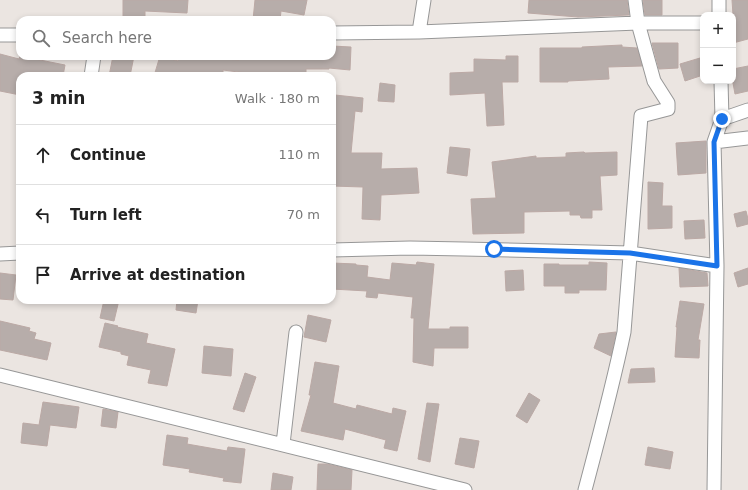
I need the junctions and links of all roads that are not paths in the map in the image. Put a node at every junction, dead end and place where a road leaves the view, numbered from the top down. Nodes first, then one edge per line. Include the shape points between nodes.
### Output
1 (424, 0) edge
2 (635, 0) edge
3 (719, 0) edge
4 (719, 12) edge
5 (638, 23) junction
6 (700, 23) edge
7 (336, 32) edge
8 (419, 32) junction
9 (16, 34) edge
10 (0, 35) edge
11 (93, 60) edge
12 (92, 72) edge
13 (721, 84) edge
14 (748, 110) edge
15 (722, 119) junction
16 (748, 138) edge
17 (714, 142) junction
18 (336, 250) edge
19 (16, 253) edge
20 (630, 253) junction
21 (0, 254) edge
22 (717, 266) junction
23 (296, 332) dead end
24 (0, 375) edge
25 (283, 444) junction
26 (465, 490) edge
27 (585, 490) edge
28 (714, 490) edge

1 - 8 street
2 - 5 street
3 - 4 street
5 - 6 street
5 - 8 street
5 - 20 street via 654,81 668,103 668,109 641,116
7 - 8 street
9 - 10 street
11 - 12 street
13 - 15 street
14 - 15 street
15 - 17 street
16 - 17 street
17 - 22 street
18 - 20 street via 410,248
19 - 21 street
20 - 22 street
20 - 27 street via 624,332
22 - 28 street
23 - 25 street
24 - 25 street
25 - 26 street

